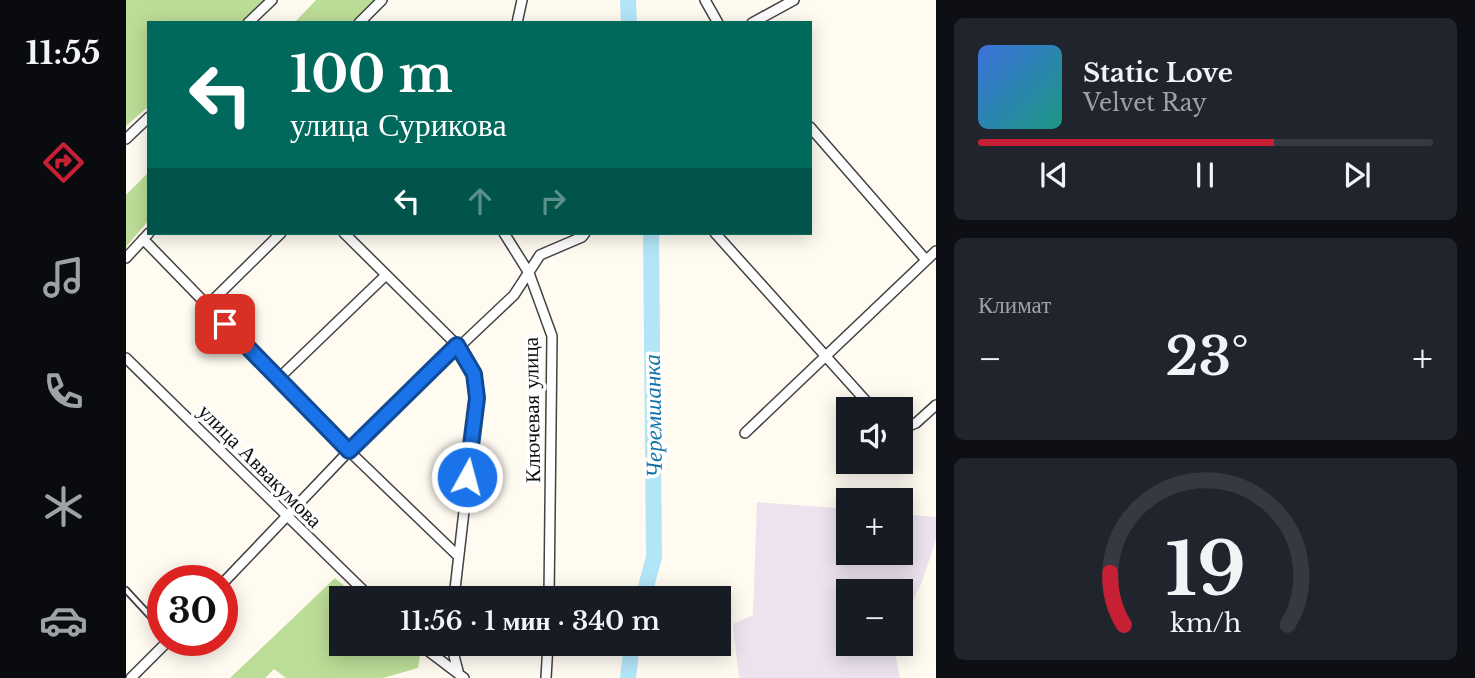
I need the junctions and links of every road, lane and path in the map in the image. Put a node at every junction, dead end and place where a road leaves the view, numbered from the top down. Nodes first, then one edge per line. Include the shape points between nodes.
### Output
1 (272, 0) edge
2 (382, 0) edge
3 (522, 0) edge
4 (705, 0) edge
5 (794, 0) edge
6 (250, 21) edge
7 (361, 21) edge
8 (517, 21) edge
9 (717, 21) edge
10 (756, 21) edge
11 (147, 119) edge
12 (812, 129) edge
13 (126, 139) edge
14 (279, 235) edge
15 (346, 235) edge
16 (505, 235) edge
17 (584, 235) edge
18 (717, 235) edge
19 (146, 236) edge
20 (936, 251) edge
21 (126, 258) edge
22 (926, 260) junction
23 (529, 272) junction
24 (385, 276) junction
25 (208, 306) junction
26 (457, 345) junction
27 (827, 356) junction
28 (126, 358) edge
29 (278, 379) junction
30 (863, 397) edge
31 (936, 405) edge
32 (913, 421) edge
33 (745, 433) dead end
34 (349, 451) junction
35 (285, 516) junction
36 (457, 555) junction
37 (238, 567) edge
38 (358, 586) edge
39 (455, 586) edge
40 (549, 586) edge
41 (126, 590) edge
42 (147, 613) edge
43 (153, 656) edge
44 (436, 656) edge
45 (453, 656) edge
46 (547, 656) edge
47 (462, 675) edge
48 (131, 678) edge
49 (546, 678) edge

1 - 6 street
2 - 7 street
3 - 8 street
4 - 9 street
5 - 10 street
11 - 13 street
12 - 22 street
14 - 25 street
15 - 24 street
16 - 23 street, Ключевая улица
17 - 23 street via 548,249
18 - 27 street
19 - 21 street
19 - 25 street
20 - 22 street
22 - 27 street
23 - 26 street via 514,295
23 - 40 street, Ключевая улица via 552,336
24 - 26 street
24 - 29 street
25 - 29 street
26 - 34 street
26 - 36 street via 474,374 477,398
27 - 30 street
27 - 33 street
28 - 35 street, улица Аввакумова
29 - 34 street
31 - 32 street
34 - 35 street
34 - 36 street
35 - 37 street
35 - 38 street, улица Аввакумова
36 - 39 street
41 - 42 lane
43 - 48 street
44 - 47 street
45 - 47 street
46 - 49 street

